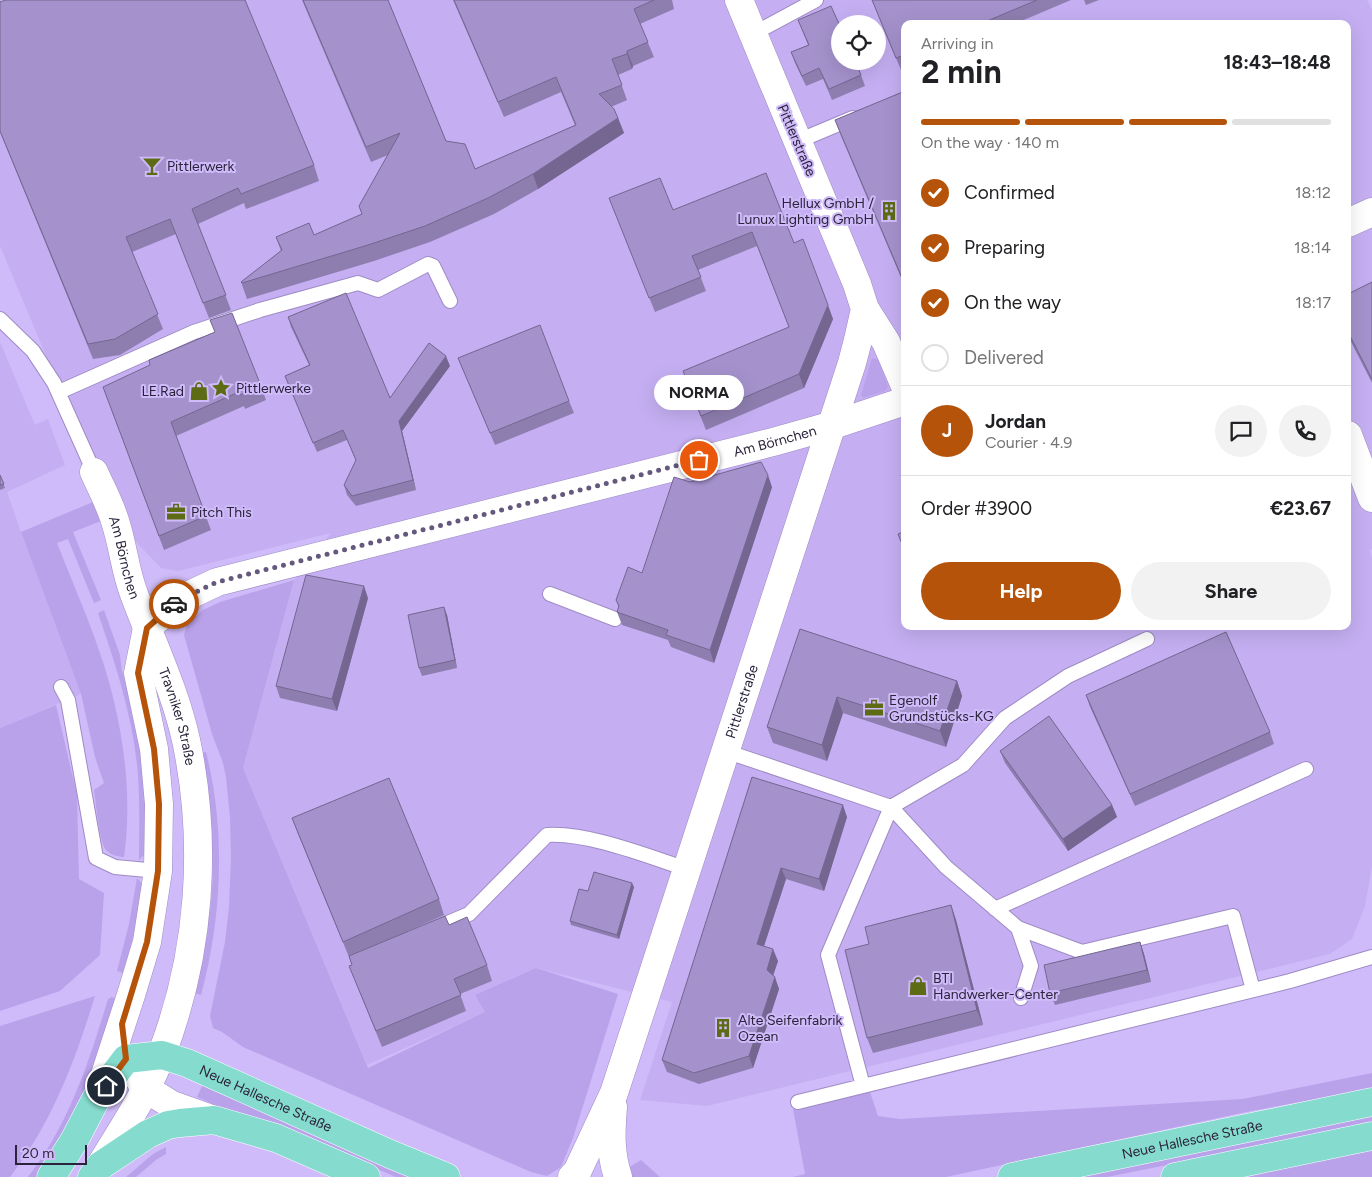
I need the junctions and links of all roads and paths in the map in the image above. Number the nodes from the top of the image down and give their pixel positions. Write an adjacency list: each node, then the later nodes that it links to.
1 (739, 0): 3 (street, Pittlerstraße)
2 (816, 0): 3 (lane)
3 (753, 34): 5 (street, Pittlerstraße)
4 (870, 111): 5 (lane)
5 (798, 141): 9 (street, Pittlerstraße)
6 (1372, 212): 7 (street)
7 (1351, 222)
8 (450, 302): 12 (lane)
9 (865, 309): 11 (street, Pittlerstraße); 14 (street, Pittlerstraße)
10 (0, 319): 12 (lane)
11 (901, 377)
12 (59, 392): 16 (lane)
13 (901, 402): 14 (street, Am Börnchen)
14 (830, 426): 20 (street, Am Börnchen); 23 (street, Pittlerstraße)
15 (1351, 443): 17 (street)
16 (94, 472): 20 (street, Am Börnchen)
17 (1372, 498)
18 (550, 594): 19 (lane)
19 (614, 620)
20 (147, 628): 27 (street, Travniker Straße); 35 (street, Travniker Straße)
21 (1147, 639): 25 (lane)
22 (61, 687): 27 (lane)
23 (725, 751): 25 (lane); 26 (street, Pittlerstraße)
24 (1306, 769): 28 (lane)
25 (891, 808): 28 (lane); 37 (lane)
26 (687, 868): 30 (lane); 39 (street, Pittlerstraße)
27 (158, 871): 34 (street, Travniker Straße)
28 (995, 909): 29 (lane)
29 (1018, 928): 32 (lane); 33 (lane)
30 (416, 936)
31 (1372, 957): 32 (lane)
32 (1253, 990): 37 (lane)
33 (1021, 998)
34 (122, 1024): 36 (street); 40 (street, Travniker Straße)
35 (162, 1055): 36 (main road, Neue Hallesche Straße); 38 (street, Travniker Straße); 49 (main road, Neue Hallesche Straße)
36 (126, 1059): 38 (street); 40 (main road)
37 (863, 1086): 41 (lane)
38 (145, 1088): 43 (street); 46 (street, Travniker Straße)
39 (614, 1093): 45 (street, Pittlerstraße); 50 (street, Pittlerstraße)
40 (98, 1097): 47 (main road, Travniker Straße)
41 (798, 1102)
42 (1372, 1102): 51 (main road, Neue Hallesche Straße)
43 (214, 1120): 46 (main road); 48 (main road)
44 (1372, 1136): 52 (main road)
45 (615, 1170)
46 (96, 1171)
47 (52, 1177)
48 (366, 1177)
49 (446, 1177)
50 (572, 1177)
51 (1012, 1177)
52 (1175, 1177)

